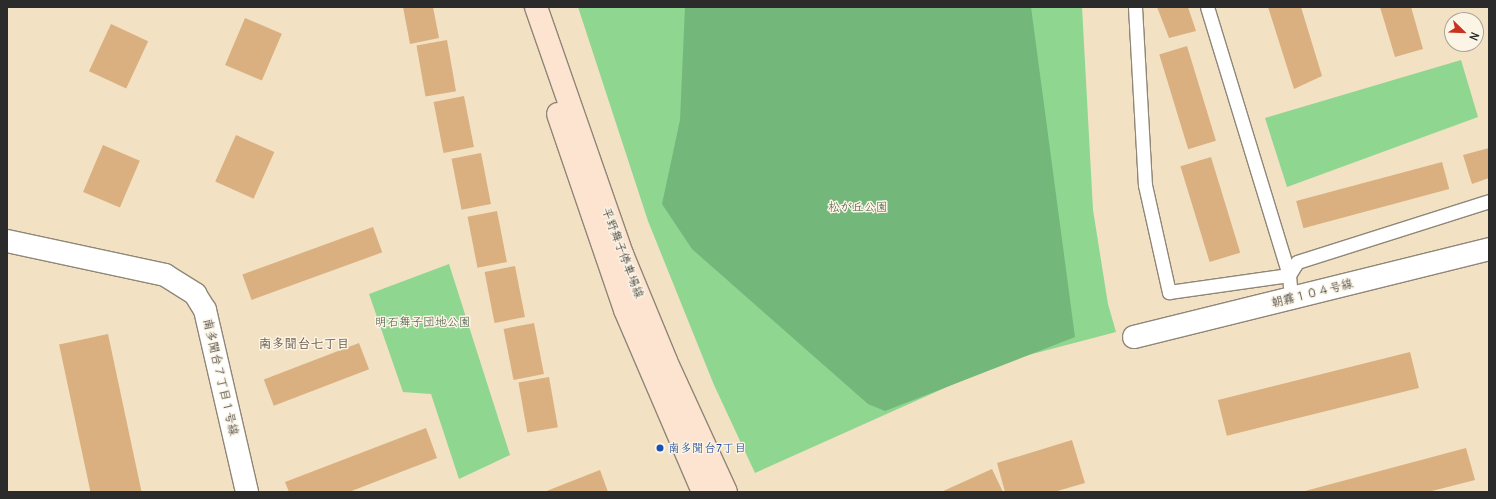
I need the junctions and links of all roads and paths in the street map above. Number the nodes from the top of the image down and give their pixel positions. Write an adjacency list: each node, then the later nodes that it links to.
1 (521, 7): 12 (main road, 平野舞子停車場線)
2 (536, 7): 13 (main road, 平野舞子停車場線)
3 (1135, 7): 8 (lane)
4 (1207, 7): 8 (lane)
5 (1489, 201): 8 (lane)
6 (7, 241): 11 (street, 南多聞台７丁目１号線)
7 (1489, 249): 9 (street, 朝霧１０４号線)
8 (1288, 275): 9 (lane)
9 (1291, 298): 10 (street, 朝霧１０４号線)
10 (1134, 337)
11 (247, 492)
12 (703, 492)
13 (726, 492)

